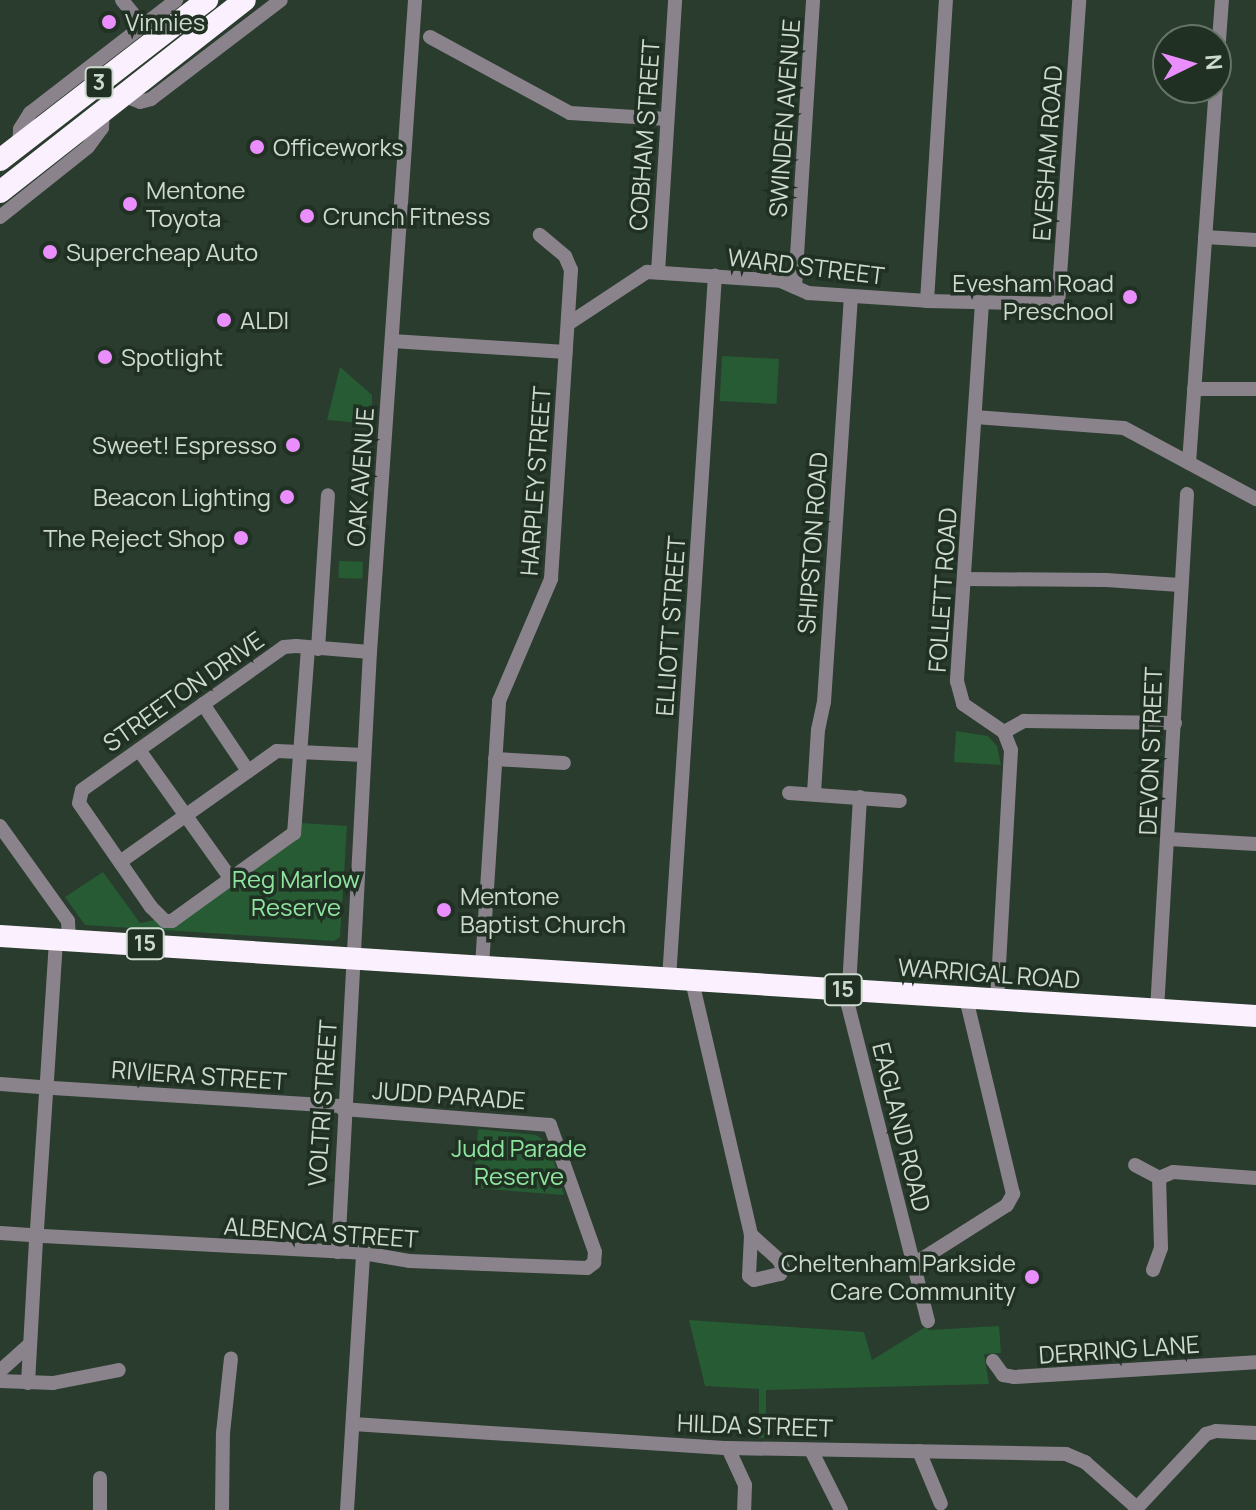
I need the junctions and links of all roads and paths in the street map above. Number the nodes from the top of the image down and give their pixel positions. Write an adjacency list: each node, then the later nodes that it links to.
1 (122, 0): 14 (street)
2 (176, 0): 14 (street)
3 (207, 0): 16 (highway, 3)
4 (264, 0): 12 (street)
5 (281, 0): 12 (street)
6 (415, 0): 37 (street, OAK AVENUE)
7 (675, 0): 21 (street, COBHAM STREET)
8 (813, 0): 31 (street, SWINDEN AVENUE)
9 (946, 0): 33 (street)
10 (1079, 0): 35 (street, EVESHAM ROAD)
11 (1222, 0): 13 (street)
12 (251, 8): 17 (highway, 3); 18 (street)
13 (1220, 24)
14 (142, 25): 22 (street)
15 (430, 37): 21 (street)
16 (137, 54): 17 (highway); 22 (highway, 3)
17 (152, 73): 18 (highway, 3)
18 (122, 95): 20 (highway, 3)
19 (1215, 104): 27 (street)
20 (103, 110): 24 (highway, 3); 25 (street)
21 (667, 119): 29 (street, COBHAM STREET)
22 (19, 145): 23 (highway, 3)
23 (0, 160)
24 (0, 192)
25 (0, 217)
26 (540, 235): 36 (street, HARPLEY STREET)
27 (1205, 237): 28 (street); 39 (street)
28 (1256, 240)
29 (658, 272): 30 (street, WARD STREET); 36 (street, WARD STREET)
30 (715, 276): 31 (street, WARD STREET); 74 (street, ELLIOTT STREET)
31 (795, 287): 32 (street, WARD STREET)
32 (851, 296): 33 (street, WARD STREET); 60 (street, SHIPSTON ROAD)
33 (927, 301): 34 (street, WARD STREET)
34 (982, 303): 35 (street, WARD STREET); 41 (street, FOLLETT ROAD)
35 (1054, 306)
36 (568, 324): 38 (street, HARPLEY STREET)
37 (392, 341): 38 (street); 49 (street, OAK AVENUE)
38 (566, 352): 56 (street, HARPLEY STREET)
39 (1194, 389): 40 (street); 42 (street)
40 (1256, 389)
41 (975, 417): 42 (street); 46 (street, FOLLETT ROAD)
42 (1189, 463): 45 (street)
43 (1187, 494): 47 (street, DEVON STREET)
44 (328, 495): 48 (street)
45 (1256, 499)
46 (964, 579): 47 (street); 52 (street, FOLLETT ROAD)
47 (1180, 585): 51 (street, DEVON STREET)
48 (313, 649): 49 (street, STREETON DRIVE); 50 (street, STREETON DRIVE); 54 (street)
49 (370, 652): 55 (street, OAK AVENUE)
50 (203, 704): 53 (street, STREETON DRIVE); 58 (street)
51 (1175, 723): 52 (street); 65 (street, DEVON STREET)
52 (1004, 732): 78 (street)
53 (139, 750): 63 (street); 67 (street, STREETON DRIVE)
54 (301, 750): 55 (street); 58 (street); 68 (street)
55 (364, 755): 72 (street, OAK AVENUE)
56 (495, 759): 57 (street); 73 (street, HARPLEY STREET)
57 (564, 763)
58 (248, 771): 63 (street)
59 (789, 793): 60 (street)
60 (814, 793): 61 (street)
61 (860, 797): 62 (street); 76 (street, EAGLAND ROAD)
62 (900, 801)
63 (184, 816): 67 (street); 68 (street)
64 (0, 826): 71 (street)
65 (1169, 839): 66 (street); 79 (street, DEVON STREET)
66 (1256, 844)
67 (120, 862): 68 (street)
68 (231, 879)
69 (0, 936): 70 (highway, WARRIGAL ROAD / 15)
70 (56, 939): 71 (highway, WARRIGAL ROAD / 15); 82 (street)
71 (80, 941): 72 (highway, WARRIGAL ROAD / 15)
72 (353, 957): 73 (highway, WARRIGAL ROAD / 15); 83 (street, VOLTRI STREET)
73 (482, 966): 74 (highway, WARRIGAL ROAD / 15)
74 (669, 979): 75 (highway, WARRIGAL ROAD / 15)
75 (692, 981): 76 (highway, WARRIGAL ROAD / 15); 88 (street)
76 (848, 990): 77 (highway, WARRIGAL ROAD / 15); 93 (street, EAGLAND ROAD)
77 (966, 998): 78 (highway, WARRIGAL ROAD / 15); 93 (street)
78 (997, 1000): 79 (highway, WARRIGAL ROAD / 15)
79 (1157, 1010): 80 (highway, WARRIGAL ROAD / 15)
80 (1256, 1016)
81 (0, 1084): 82 (street, RIVIERA STREET)
82 (46, 1087): 83 (street, RIVIERA STREET); 89 (street)
83 (343, 1108): 90 (street, VOLTRI STREET); 92 (street, JUDD PARADE)
84 (1135, 1165): 85 (street)
85 (1159, 1178): 86 (street); 94 (street)
86 (1256, 1178)
87 (0, 1233): 89 (street, ALBENCA STREET)
88 (751, 1235)
89 (36, 1236): 90 (street, ALBENCA STREET); 96 (street)
90 (338, 1252): 91 (street, ALBENCA STREET)
91 (363, 1253): 92 (street, ALBENCA STREET); 103 (street)
92 (594, 1263)
93 (914, 1264): 95 (street, EAGLAND ROAD)
94 (1153, 1270)
95 (928, 1321)
96 (30, 1344): 100 (street); 102 (street)
97 (231, 1358): 112 (street)
98 (993, 1361): 99 (street, DERRING LANE)
99 (1256, 1362)
100 (5, 1368): 102 (street)
101 (119, 1370): 102 (street)
102 (14, 1382)
103 (353, 1424): 105 (street, HILDA STREET); 113 (street)
104 (1256, 1433): 110 (street)
105 (728, 1448): 106 (street, HILDA STREET); 114 (street)
106 (811, 1450): 107 (street, HILDA STREET); 115 (street)
107 (919, 1451): 109 (street); 110 (street, HILDA STREET)
108 (100, 1478): 111 (street)
109 (941, 1504)
110 (1136, 1509)
111 (100, 1510)
112 (222, 1510)
113 (347, 1510)
114 (744, 1510)
115 (841, 1510)

